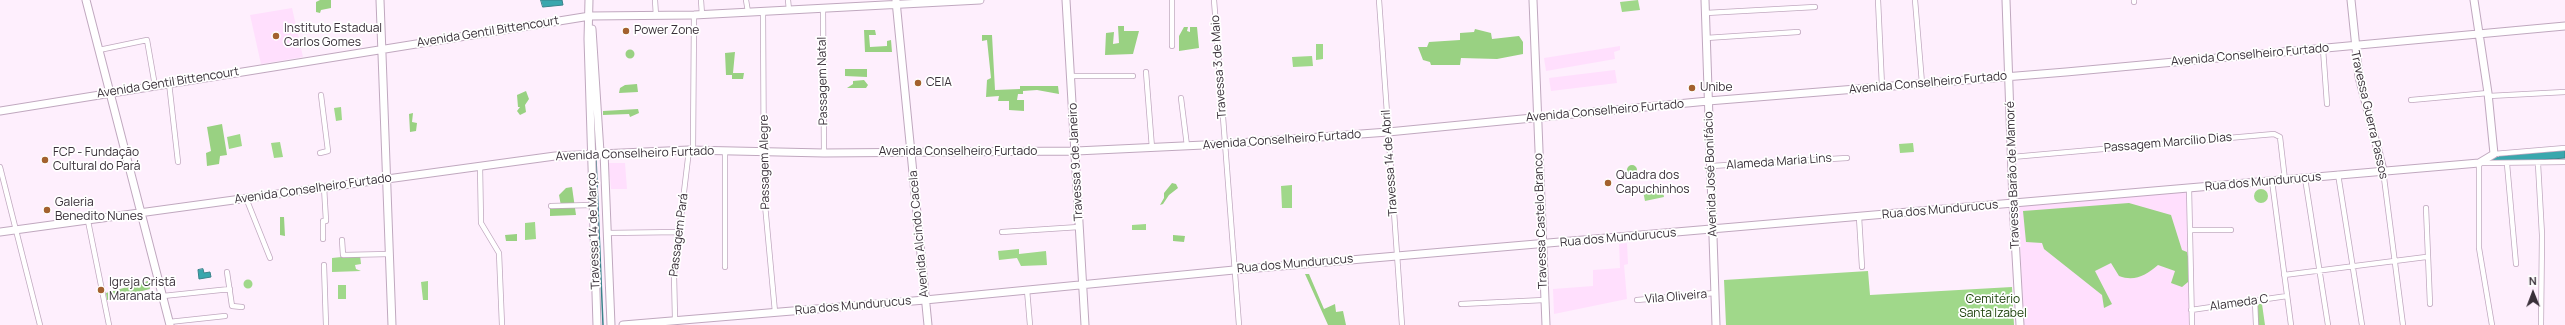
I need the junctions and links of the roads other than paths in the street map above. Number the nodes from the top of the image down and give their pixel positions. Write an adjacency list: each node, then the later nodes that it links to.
1 (86, 0): 39 (street)
2 (380, 0): 37 (street)
3 (590, 0): 29 (street, Travessa 14 de Março)
4 (655, 0): 30 (street)
5 (701, 0): 28 (street)
6 (746, 0): 25 (street)
7 (788, 0): 23 (street)
8 (980, 0): 20 (street, Avenida Gentil Bittencourt)
9 (1066, 0): 41 (street, Travessa 9 de Janeiro)
10 (1172, 0): 35 (street)
11 (1214, 0): 59 (street, Travessa 3 de Maio)
12 (1379, 0): 58 (street, Travessa 14 de Abril)
13 (1533, 0): 57 (street, Travessa Castelo Branco)
14 (1705, 0): 26 (street, Avenida José Bonifácio)
15 (1878, 0): 47 (street)
16 (1915, 0): 45 (street)
17 (2006, 0): 43 (street, Travessa Barão de Mamoré)
18 (2351, 0): 36 (street, Travessa Guerra Passos)
19 (2474, 0): 33 (street)
20 (896, 2): 22 (street, Avenida Gentil Bittencourt); 67 (street, Avenida Alcindo Cacela)
21 (1815, 7): 26 (street)
22 (822, 8): 23 (street, Avenida Gentil Bittencourt); 70 (street, Passagem Natal)
23 (789, 10): 24 (street, Avenida Gentil Bittencourt)
24 (763, 11): 25 (street, Avenida Gentil Bittencourt); 66 (street, Passagem Alegre)
25 (748, 12): 28 (street, Avenida Gentil Bittencourt)
26 (1706, 14): 34 (street, Avenida José Bonifácio)
27 (694, 15): 28 (street, Avenida Gentil Bittencourt); 30 (street, Avenida Gentil Bittencourt); 63 (street, Passagem Pará)
28 (702, 15)
29 (590, 16): 30 (street, Avenida Gentil Bittencourt); 37 (street, Avenida Gentil Bittencourt); 69 (street, Travessa 14 de Março)
30 (656, 16)
31 (2565, 26): 33 (street, Avenida Conselheiro Furtado)
32 (1798, 32): 34 (street)
33 (2479, 32): 36 (street, Avenida Conselheiro Furtado); 50 (street)
34 (1706, 38): 54 (street, Avenida José Bonifácio)
35 (1172, 46)
36 (2354, 46): 38 (street, Avenida Conselheiro Furtado); 82 (street, Travessa Guerra Passos)
37 (382, 48): 44 (street, Avenida Gentil Bittencourt); 85 (street)
38 (2323, 49): 43 (street, Avenida Conselheiro Furtado); 55 (street)
39 (99, 50): 46 (street); 48 (street)
40 (1146, 72): 61 (street)
41 (1071, 76): 42 (street); 65 (street, Travessa 9 de Janeiro)
42 (1133, 76)
43 (2010, 76): 45 (street, Avenida Conselheiro Furtado); 72 (street, Travessa Barão de Mamoré)
44 (169, 83): 46 (street, Avenida Gentil Bittencourt); 74 (street)
45 (1922, 83): 47 (street, Avenida Conselheiro Furtado)
46 (154, 86): 48 (street, Avenida Gentil Bittencourt)
47 (1882, 86): 54 (street, Avenida Conselheiro Furtado)
48 (111, 92): 56 (street, Avenida Gentil Bittencourt); 95 (street)
49 (2565, 92): 50 (street)
50 (2489, 94): 53 (street); 71 (street)
51 (321, 95): 68 (street)
52 (1181, 98): 60 (street)
53 (2411, 100)
54 (1708, 101): 57 (street, Avenida Conselheiro Furtado); 80 (street, Avenida José Bonifácio)
55 (2327, 104)
56 (0, 111)
57 (1536, 117): 58 (street, Avenida Conselheiro Furtado); 109 (street, Travessa Castelo Branco)
58 (1388, 132): 59 (street, Avenida Conselheiro Furtado); 111 (street, Travessa 14 de Abril)
59 (1225, 144): 60 (street, Avenida Conselheiro Furtado); 120 (street, Travessa 3 de Maio)
60 (1187, 146): 61 (street, Avenida Conselheiro Furtado)
61 (1152, 148): 65 (street, Avenida Conselheiro Furtado)
62 (2565, 148): 71 (street)
63 (691, 150): 64 (street, Avenida Conselheiro Furtado); 69 (street, Avenida Conselheiro Furtado); 104 (street, Passagem Pará)
64 (725, 151): 66 (street, Avenida Conselheiro Furtado); 118 (street)
65 (1076, 151): 67 (street, Avenida Conselheiro Furtado); 98 (street, Travessa 9 de Janeiro)
66 (765, 152): 70 (street, Avenida Conselheiro Furtado); 138 (street, Passagem Alegre)
67 (911, 152): 70 (street, Avenida Conselheiro Furtado); 130 (street, Avenida Alcindo Cacela)
68 (320, 153)
69 (599, 153): 79 (street, Avenida Conselheiro Furtado); 93 (street, Travessa 14 de Março); 106 (street, Travessa 14 de Março)
70 (824, 153)
71 (2494, 154): 76 (street)
72 (2012, 156): 86 (street, Passagem Marcílio Dias); 91 (street, Travessa Barão de Mamoré)
73 (1846, 158): 80 (street, Alameda Maria Lins)
74 (178, 162)
75 (2565, 162): 78 (street, Rua dos Mundurucus)
76 (2479, 163): 77 (street, Rua dos Mundurucus); 82 (street, Rua dos Mundurucus); 164 (street)
77 (2507, 164): 78 (street, Rua dos Mundurucus); 115 (street)
78 (2538, 164): 165 (street)
79 (480, 166): 85 (street, Avenida Conselheiro Furtado); 146 (street)
80 (1711, 166): 100 (street, Avenida José Bonifácio)
81 (0, 167): 99 (street)
82 (2383, 170): 83 (street, Rua dos Mundurucus); 114 (street, Travessa Guerra Passos)
83 (2338, 174): 84 (street, Rua dos Mundurucus); 117 (street)
84 (2304, 178): 86 (street, Rua dos Mundurucus); 121 (street)
85 (387, 180): 88 (street, Avenida Conselheiro Furtado); 110 (street)
86 (2285, 180): 87 (street, Rua dos Mundurucus)
87 (2272, 181): 89 (street, Rua dos Mundurucus); 123 (street)
88 (324, 187): 90 (street, Avenida Conselheiro Furtado); 107 (street)
89 (2190, 188): 91 (street, Rua dos Mundurucus); 101 (street)
90 (246, 198): 95 (street, Avenida Conselheiro Furtado); 113 (street)
91 (2013, 203): 96 (street, Rua dos Mundurucus); 157 (street, Travessa Barão de Mamoré)
92 (551, 206): 93 (street)
93 (593, 206): 147 (street, Travessa 14 de Março)
94 (2426, 208): 112 (street)
95 (143, 213): 97 (street, Avenida Conselheiro Furtado); 128 (street)
96 (1859, 217): 100 (street, Rua dos Mundurucus); 119 (street)
97 (88, 221): 99 (street, Avenida Conselheiro Furtado); 143 (street)
98 (1079, 227): 105 (street); 124 (street, Travessa 9 de Janeiro)
99 (15, 230): 103 (street, Avenida Conselheiro Furtado); 142 (street)
100 (1713, 230): 109 (street, Rua dos Mundurucus); 127 (street, Avenida José Bonifácio)
101 (2191, 230): 102 (street); 137 (street)
102 (2231, 230)
103 (0, 232)
104 (680, 232): 106 (street); 140 (street, Passagem Pará)
105 (1002, 232)
106 (607, 233): 148 (street, Travessa 14 de Março)
107 (324, 238)
108 (342, 240): 110 (street)
109 (1541, 244): 111 (street, Rua dos Mundurucus); 131 (street, Travessa Castelo Branco)
110 (390, 254): 145 (street)
111 (1397, 255): 120 (street, Rua dos Mundurucus); 154 (street, Travessa 14 de Abril)
112 (2426, 257): 114 (street); 135 (street)
113 (270, 258)
114 (2393, 260): 117 (street); 163 (street, Travessa Guerra Passos)
115 (2516, 264)
116 (324, 265): 144 (street)
117 (2352, 266): 121 (street); 162 (street)
118 (725, 267)
119 (1862, 267)
120 (1234, 270): 124 (street, Rua dos Mundurucus); 153 (street, Travessa 3 de Maio)
121 (2320, 270): 123 (street); 161 (street)
122 (227, 272): 125 (street)
123 (2284, 275): 129 (street)
124 (1082, 284): 126 (street, Rua dos Mundurucus); 152 (street, Travessa 9 de Janeiro)
125 (230, 289): 128 (street); 136 (street)
126 (1027, 290): 130 (street, Rua dos Mundurucus); 151 (street)
127 (1715, 293): 132 (street, Vila Oliveira); 156 (street, Avenida José Bonifácio)
128 (163, 296): 141 (street)
129 (2287, 296): 133 (street, Alameda C); 160 (street)
130 (925, 300): 138 (street, Rua dos Mundurucus); 150 (street, Avenida Alcindo Cacela)
131 (1544, 300): 134 (street); 155 (street, Travessa Castelo Branco)
132 (1637, 300)
133 (2255, 301): 137 (street, Alameda C); 159 (street)
134 (1461, 304)
135 (2430, 304)
136 (242, 307)
137 (2191, 310): 158 (street)
138 (775, 312): 140 (street, Rua dos Mundurucus)
139 (225, 316): 141 (street)
140 (675, 320): 149 (street, Rua dos Mundurucus)
141 (170, 323)
142 (40, 325)
143 (109, 325)
144 (326, 325)
145 (392, 325)
146 (502, 325)
147 (597, 325)
148 (611, 325)
149 (623, 325)
150 (928, 325)
151 (1030, 325)
152 (1085, 325)
153 (1239, 325)
154 (1402, 325)
155 (1546, 325)
156 (1716, 325)
157 (2020, 325)
158 (2192, 325)
159 (2256, 325)
160 (2291, 325)
161 (2328, 325)
162 (2362, 325)
163 (2403, 325)
164 (2492, 325)
165 (2541, 325)

